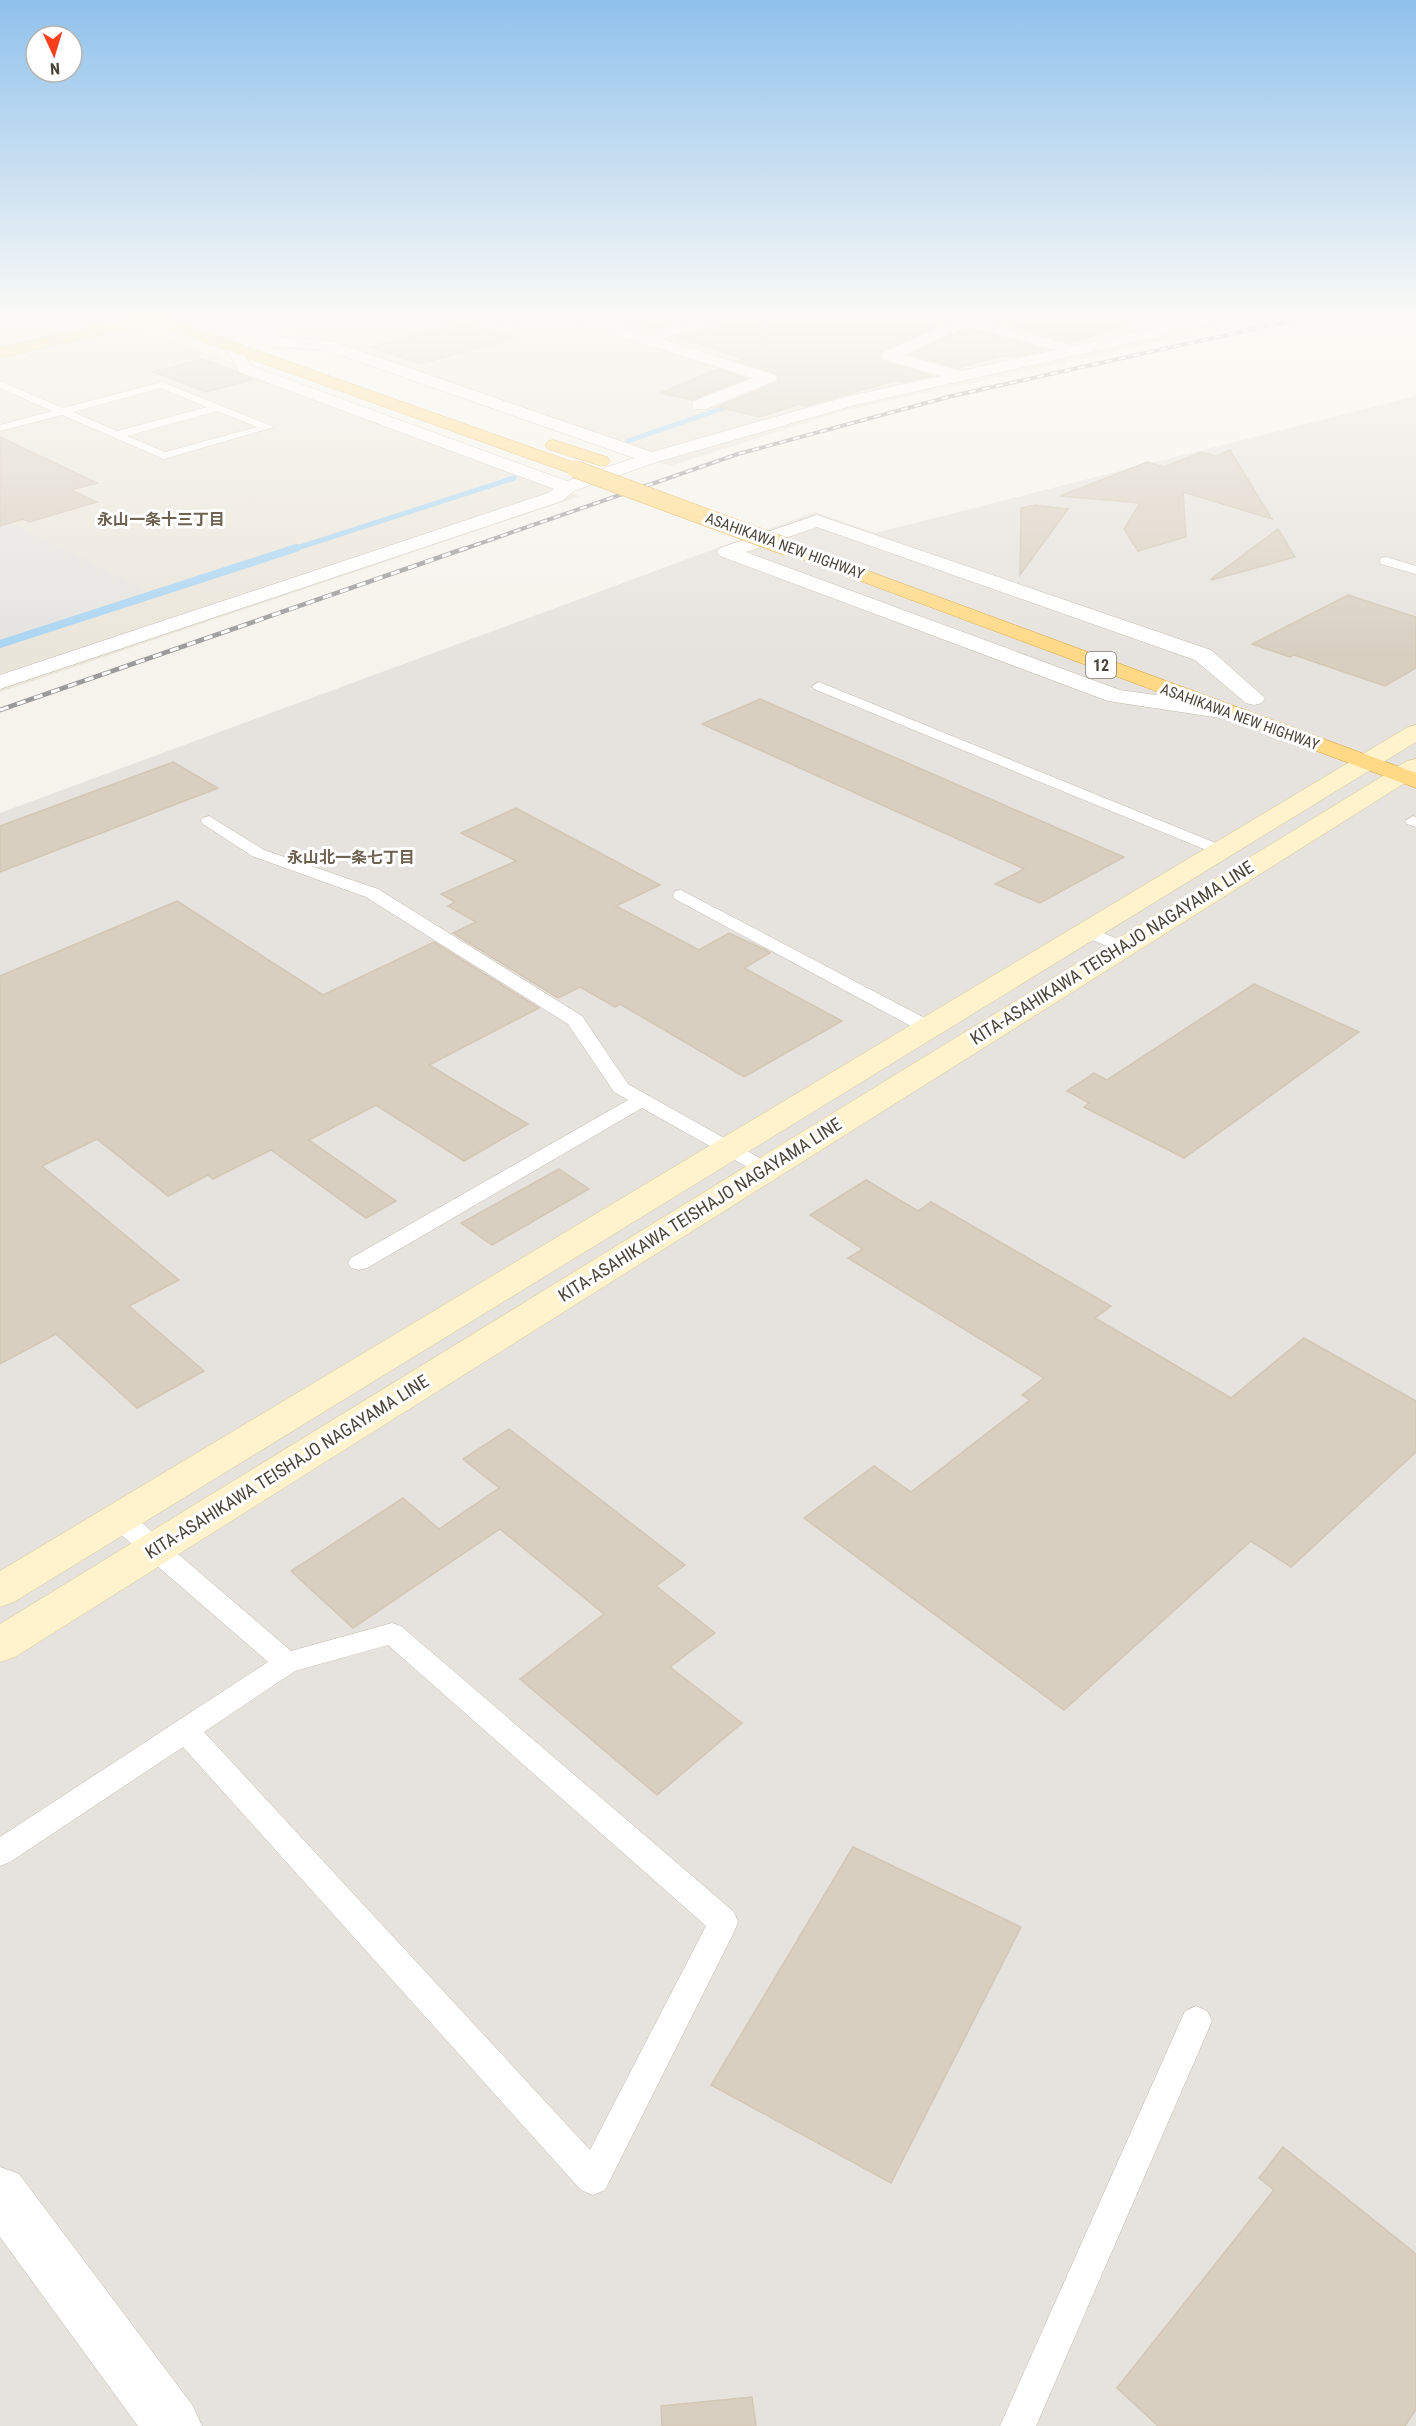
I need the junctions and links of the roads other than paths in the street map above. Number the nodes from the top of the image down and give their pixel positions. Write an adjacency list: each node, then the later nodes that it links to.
1 (108, 431): 8 (lane)
2 (130, 431): 8 (lane)
3 (250, 431): 8 (lane)
4 (431, 431): 10 (street)
5 (518, 431): 15 (highway, ASAHIKAWA NEW HIGHWAY / 12)
6 (574, 431): 9 (street)
7 (745, 431): 9 (street)
8 (116, 435)
9 (651, 458): 10 (street)
10 (571, 478): 13 (street); 16 (highway, ASAHIKAWA NEW HIGHWAY / 12, bridge)
11 (1386, 561): 12 (lane)
12 (1416, 570)
13 (0, 682)
14 (819, 686): 20 (lane)
15 (1254, 698): 16 (street); 18 (highway, ASAHIKAWA NEW HIGHWAY / 12)
16 (1227, 712): 18 (highway, ASAHIKAWA NEW HIGHWAY / 12)
17 (1416, 732): 18 (main road)
18 (1400, 766): 20 (main road, KITA-ASAHIKAWA TEISHAJO NAGAYAMA LINE); 23 (main road, KITA-ASAHIKAWA TEISHAJO NAGAYAMA LINE)
19 (209, 821): 25 (lane)
20 (1222, 851): 22 (main road, KITA-ASAHIKAWA TEISHAJO NAGAYAMA LINE)
21 (681, 895): 24 (lane)
22 (1088, 932): 23 (lane); 24 (main road, KITA-ASAHIKAWA TEISHAJO NAGAYAMA LINE)
23 (1122, 947): 27 (main road, KITA-ASAHIKAWA TEISHAJO NAGAYAMA LINE)
24 (929, 1028): 26 (main road, KITA-ASAHIKAWA TEISHAJO NAGAYAMA LINE)
25 (642, 1100): 26 (lane); 28 (lane)
26 (730, 1148): 27 (lane); 29 (main road, KITA-ASAHIKAWA TEISHAJO NAGAYAMA LINE)
27 (765, 1169): 30 (main road, KITA-ASAHIKAWA TEISHAJO NAGAYAMA LINE)
28 (359, 1263)
29 (119, 1518): 30 (lane); 31 (main road, KITA-ASAHIKAWA TEISHAJO NAGAYAMA LINE)
30 (155, 1549): 32 (main road, KITA-ASAHIKAWA TEISHAJO NAGAYAMA LINE); 33 (lane)
31 (0, 1591)
32 (0, 1645)
33 (287, 1663): 34 (lane); 34 (lane)
34 (185, 1730): 35 (lane)
35 (0, 1853)
36 (1196, 2021): 39 (lane)
37 (0, 2193): 38 (street)
38 (173, 2426)
39 (1018, 2426)

